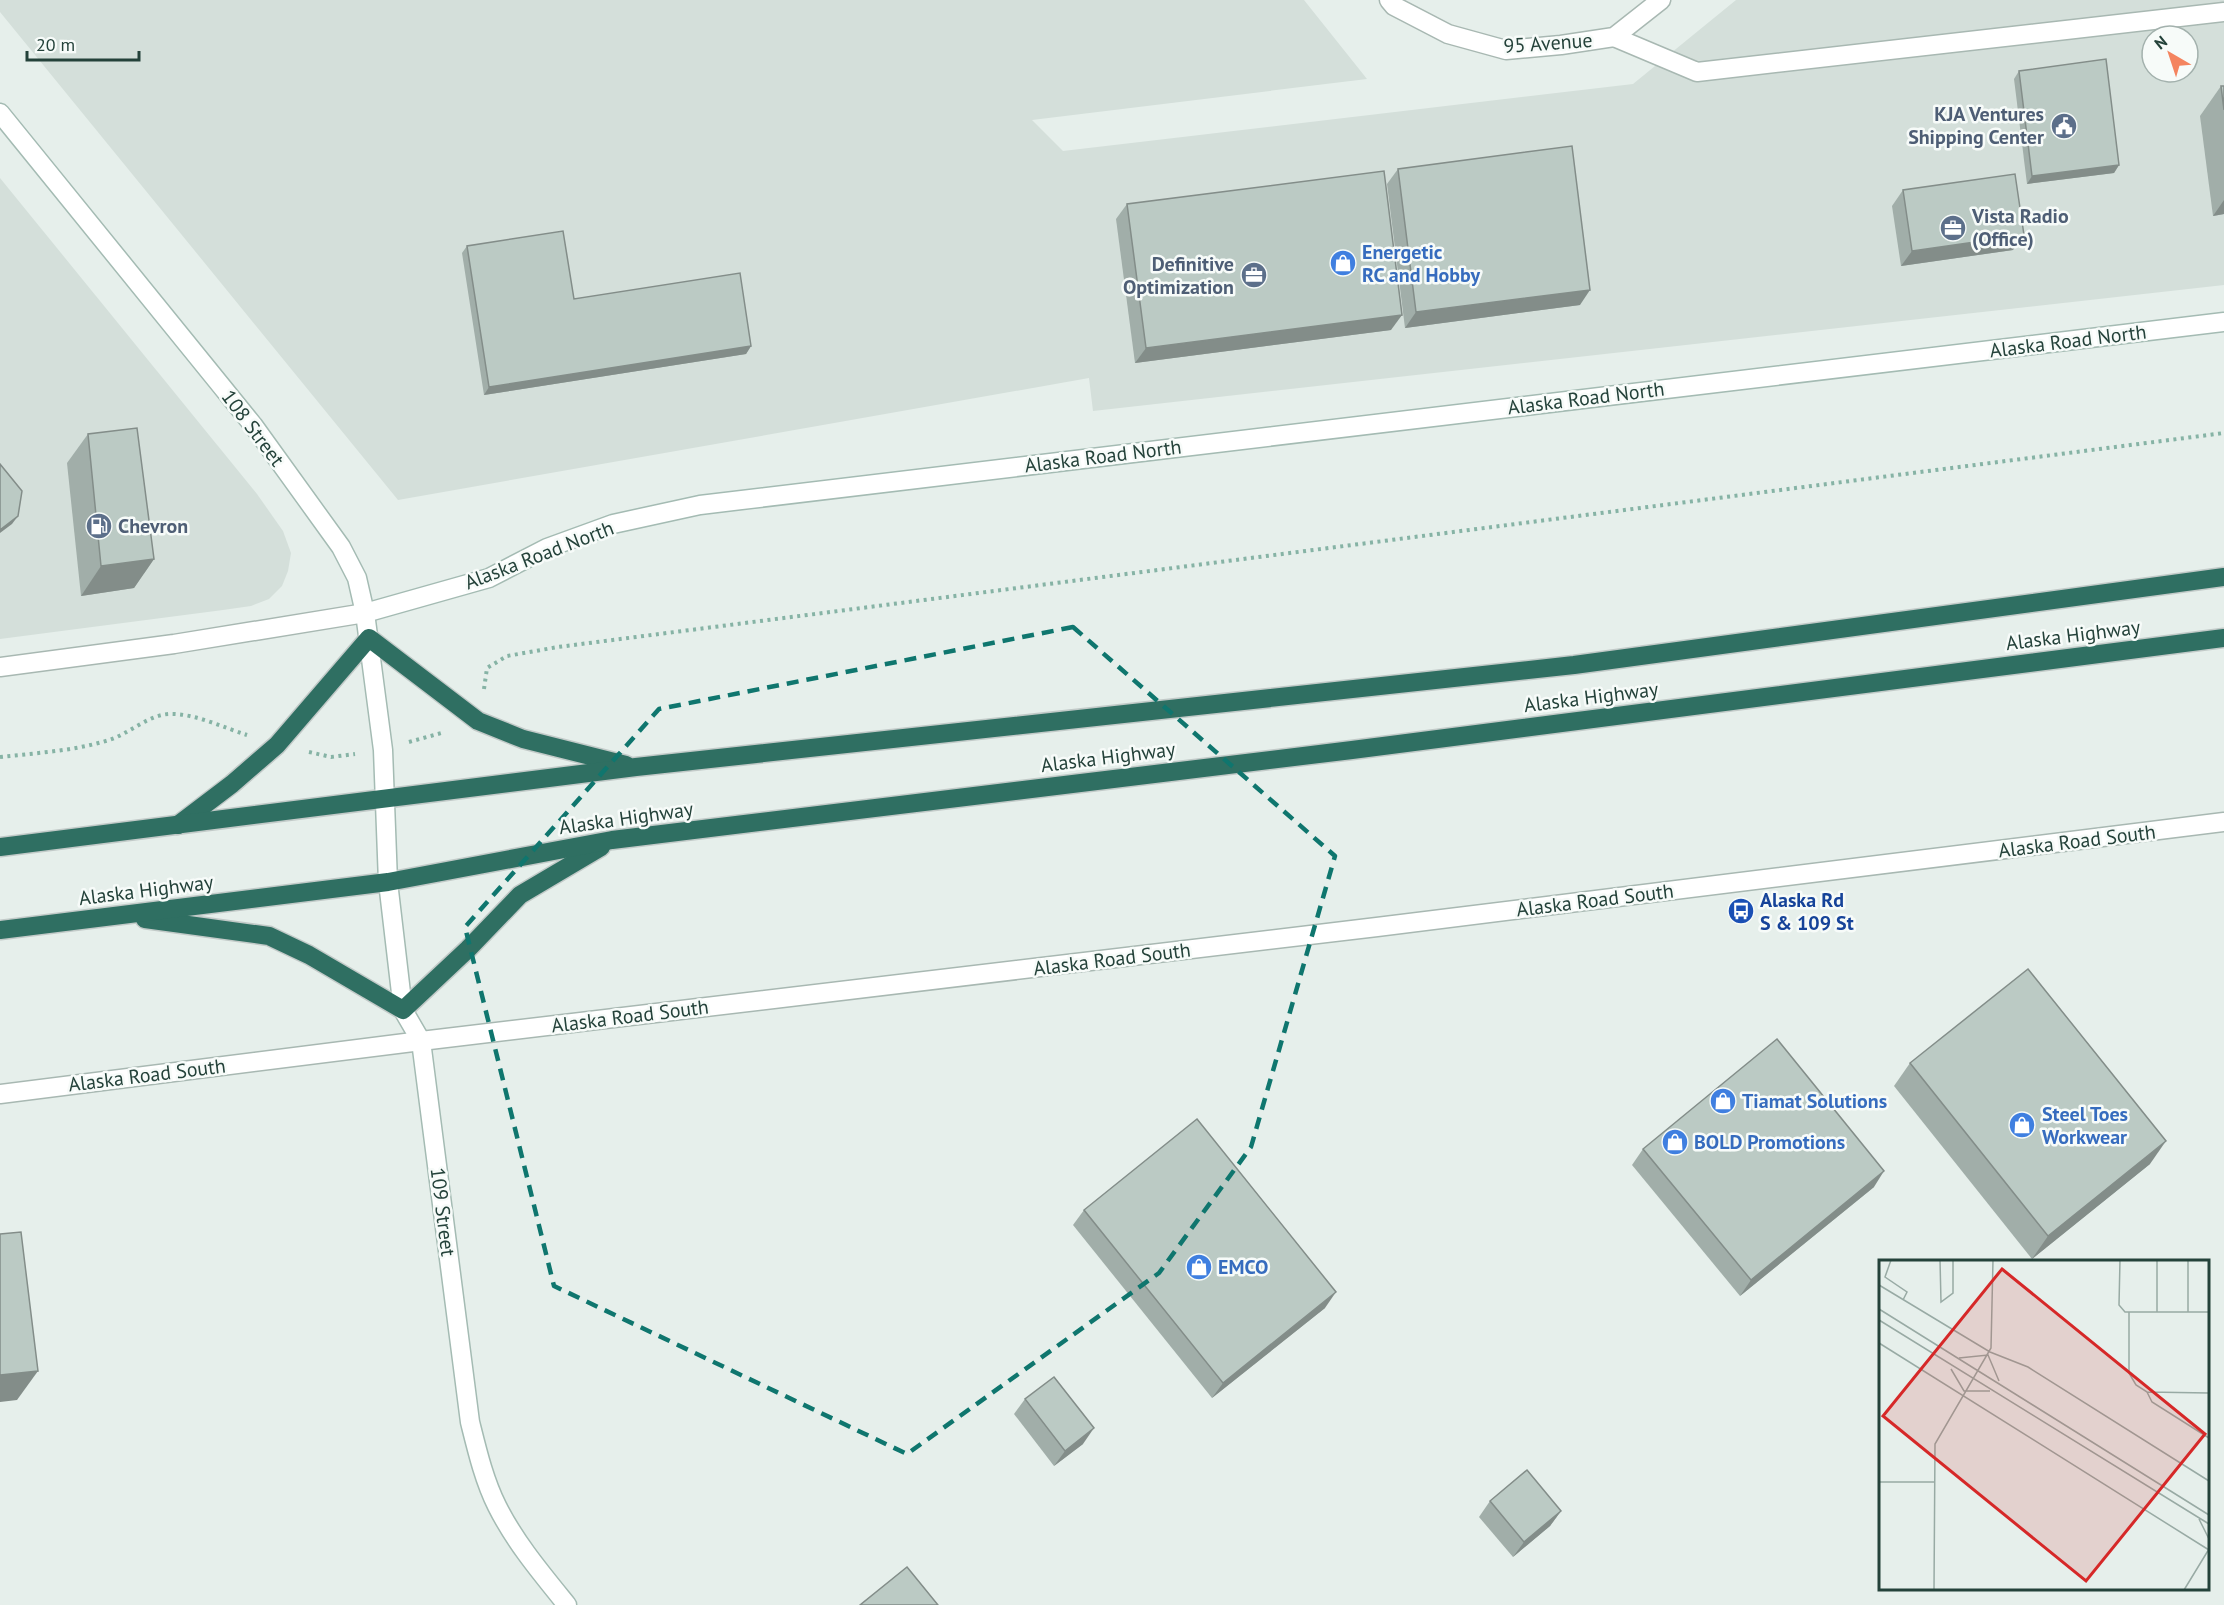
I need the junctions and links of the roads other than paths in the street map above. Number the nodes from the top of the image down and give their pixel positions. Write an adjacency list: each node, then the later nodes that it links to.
1 (1661, 0): 4 (street, 95 Avenue)
2 (1391, 3): 4 (street, 95 Avenue)
3 (2224, 12): 4 (street)
4 (1614, 37)
5 (0, 113): 8 (street, 108 Street)
6 (2224, 322): 8 (street, Alaska Road North)
7 (2224, 577): 12 (highway, Alaska Highway)
8 (365, 614): 9 (street, 108 Street); 11 (street, Alaska Road North)
9 (369, 638): 12 (highway); 13 (street, 108 Street); 15 (highway)
10 (2224, 638): 16 (highway, Alaska Highway)
11 (0, 667)
12 (636, 767): 13 (highway, Alaska Highway)
13 (386, 798): 15 (highway, Alaska Highway); 18 (street, 109 Street)
14 (2224, 822): 22 (street, Alaska Road South)
15 (176, 826): 17 (highway, Alaska Highway)
16 (612, 840): 18 (highway, Alaska Highway); 21 (highway)
17 (0, 847)
18 (388, 882): 19 (highway, Alaska Highway); 21 (street, 109 Street)
19 (122, 916): 20 (highway, Alaska Highway); 21 (highway)
20 (0, 930)
21 (403, 1010): 22 (street, 109 Street)
22 (421, 1041): 23 (street, Alaska Road South); 24 (street, 109 Street)
23 (0, 1094)
24 (567, 1605)

